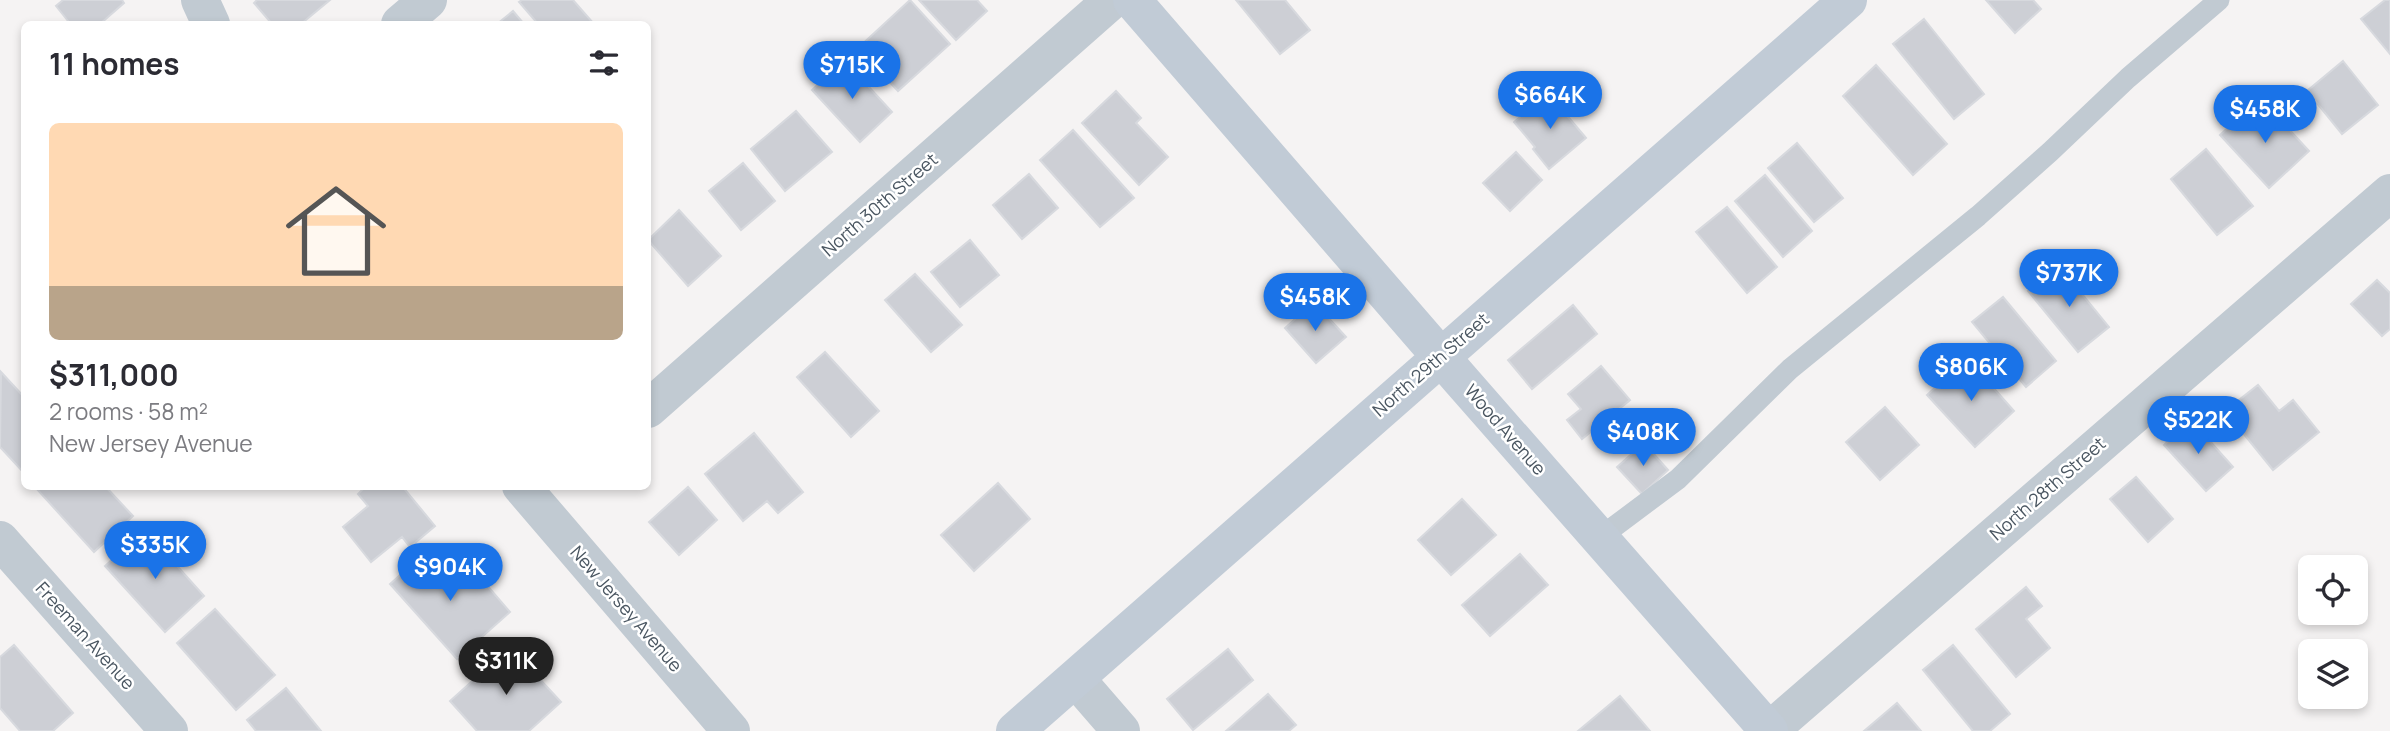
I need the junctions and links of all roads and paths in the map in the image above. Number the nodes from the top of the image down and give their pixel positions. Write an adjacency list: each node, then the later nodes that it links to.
1 (200, 0): 7 (street)
2 (428, 0): 8 (street)
3 (1112, 0): 11 (street, North 30th Street)
4 (1132, 0): 10 (street, Wood Avenue)
5 (1849, 0): 10 (street, North 29th Street)
6 (2219, 0): 13 (lane)
7 (210, 21)
8 (404, 21)
9 (2390, 192): 20 (street, North 28th Street)
10 (1440, 356): 13 (street, Wood Avenue); 15 (street, North 29th Street)
11 (651, 406)
12 (540, 493): 17 (street, New Jersey Avenue)
13 (1599, 538): 20 (street, Wood Avenue)
14 (0, 540): 16 (street, Freeman Avenue)
15 (1076, 679): 18 (street, North 29th Street); 19 (street)
16 (169, 731)
17 (731, 731)
18 (1015, 731)
19 (1121, 731)
20 (1769, 731)

